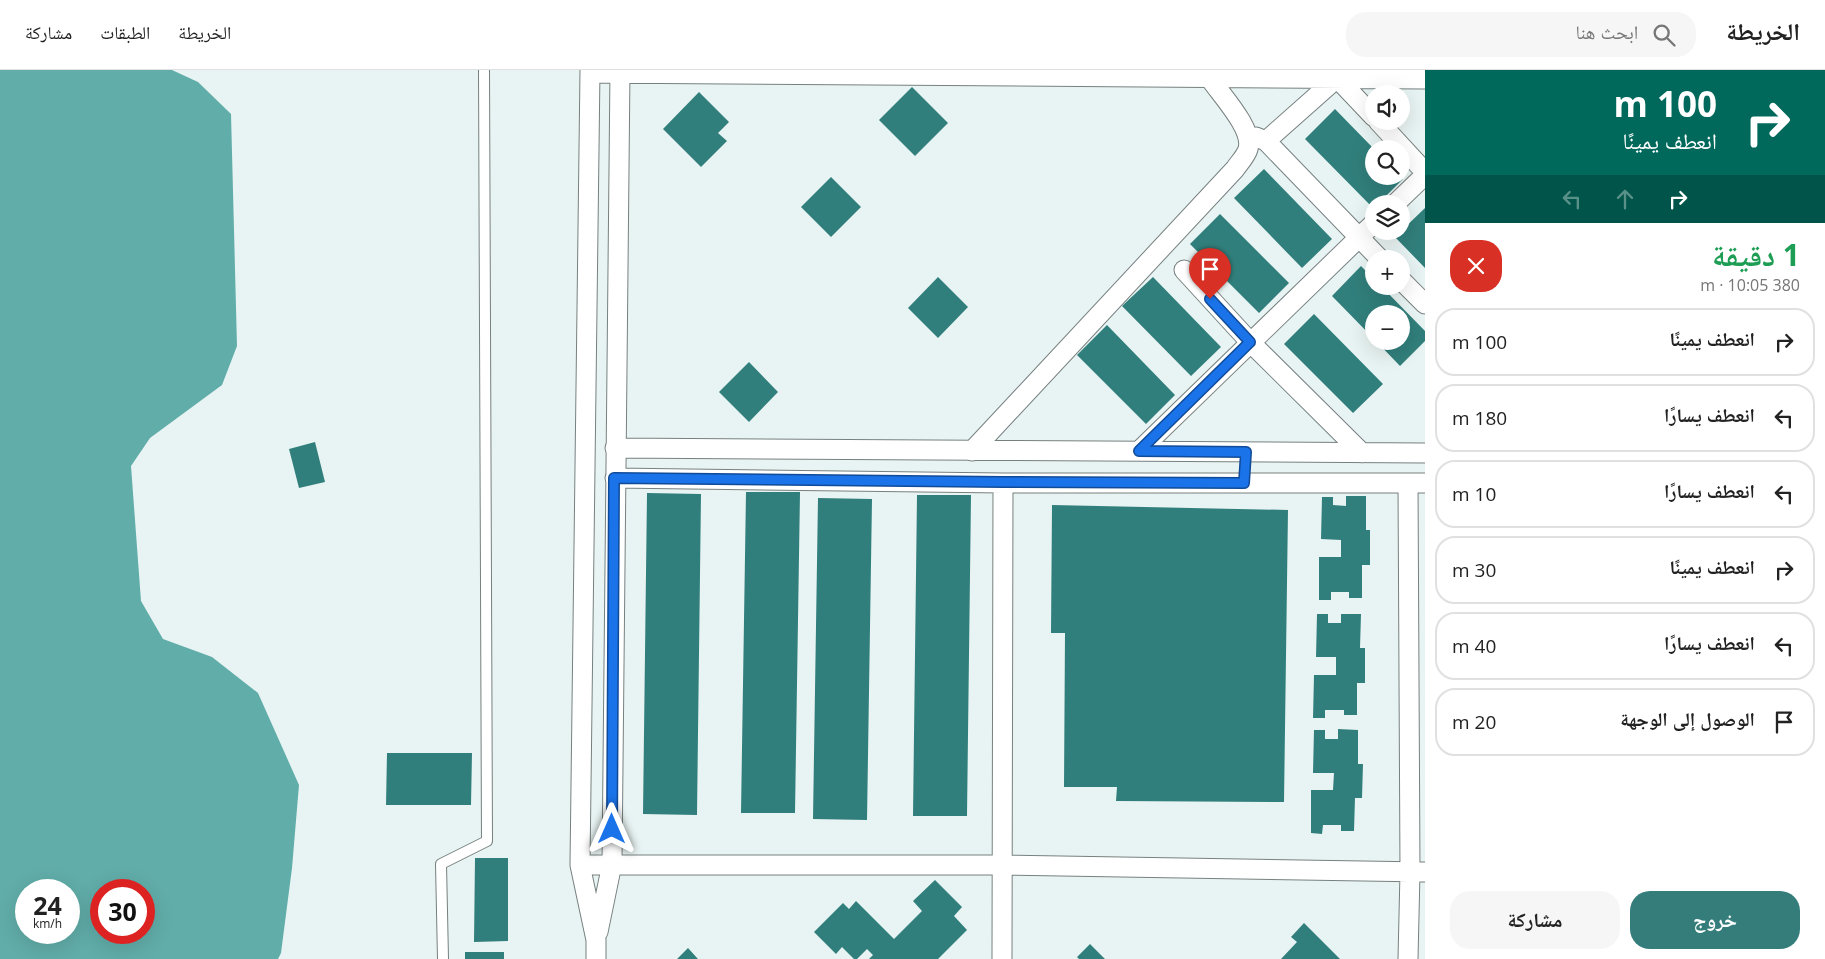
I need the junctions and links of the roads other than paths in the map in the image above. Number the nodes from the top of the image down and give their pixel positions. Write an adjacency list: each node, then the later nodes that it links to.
1 (484, 70): 45 (lane)
2 (590, 71): 3 (street); 23 (street)
3 (620, 71): 4 (street); 22 (street)
4 (955, 73): 5 (street)
5 (1153, 74): 7 (street)
6 (1337, 74): 7 (street); 8 (street); 9 (street); 12 (street)
7 (1209, 78): 11 (street)
8 (1425, 79)
9 (1365, 107)
10 (1386, 130): 13 (street)
11 (1248, 134): 12 (street); 26 (street)
12 (1266, 141): 16 (street)
13 (1425, 173): 14 (street)
14 (1404, 195)
15 (1365, 231): 16 (street)
16 (1359, 237): 17 (street); 21 (street)
17 (1371, 250)
18 (1184, 270): 21 (street)
19 (1410, 289): 20 (street)
20 (1425, 304)
21 (1250, 342): 27 (street); 29 (street)
22 (616, 384): 23 (street); 24 (street)
23 (586, 385): 37 (street)
24 (616, 448): 25 (street); 31 (street)
25 (944, 450): 26 (street); 32 (street)
26 (972, 451): 27 (street)
27 (1139, 451): 28 (street)
28 (1246, 452): 29 (street); 34 (street)
29 (1362, 453): 30 (street)
30 (1425, 453)
31 (614, 478): 32 (street); 36 (street)
32 (943, 481): 33 (street)
33 (1003, 482): 34 (street); 42 (street)
34 (1244, 483): 35 (street)
35 (1417, 483): 43 (street)
36 (614, 539): 37 (street); 39 (street)
37 (584, 540): 38 (street)
38 (581, 794): 39 (street); 41 (street)
39 (612, 794): 40 (street)
40 (612, 864): 41 (street); 42 (street); 44 (street)
41 (580, 865): 44 (street)
42 (1003, 865): 43 (street); 46 (street)
43 (1418, 872): 47 (street)
44 (596, 950)
45 (443, 959)
46 (1002, 959)
47 (1408, 959)

